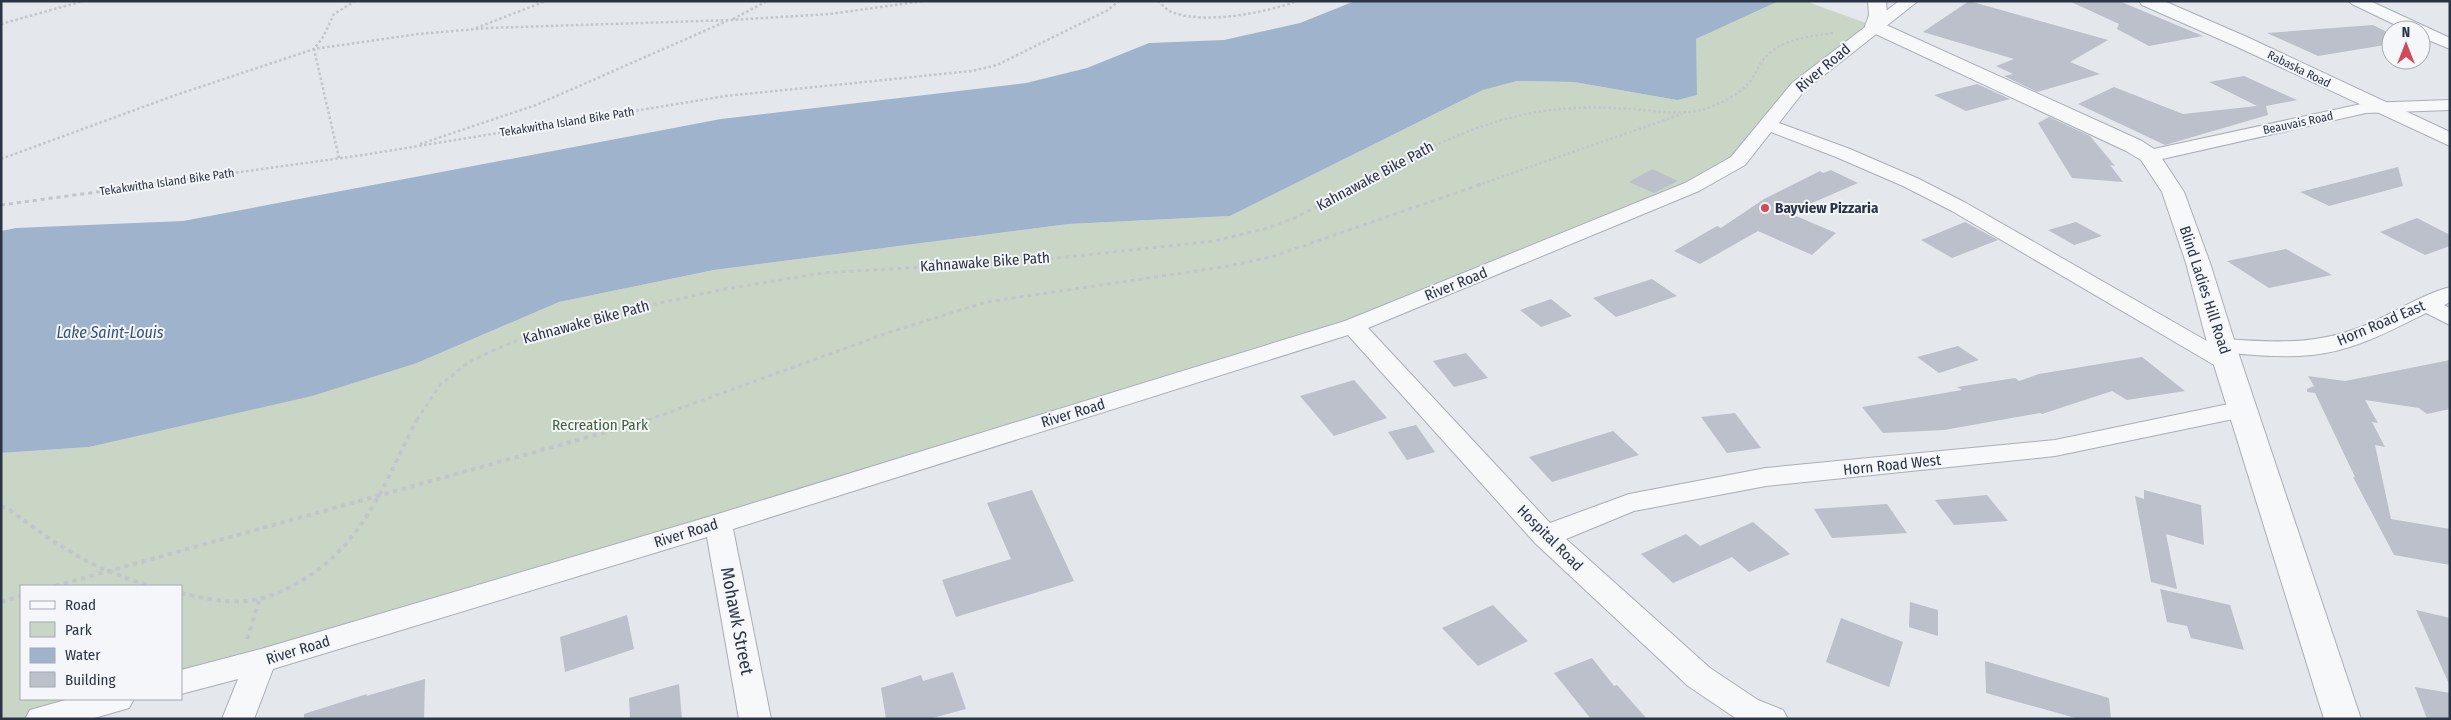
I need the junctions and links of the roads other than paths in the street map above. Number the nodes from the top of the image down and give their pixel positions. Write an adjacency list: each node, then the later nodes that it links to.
1 (1910, 1): 4 (street, River Road)
2 (2148, 1): 9 (street, Rabaska Road)
3 (2357, 1): 5 (street)
4 (1875, 14): 10 (street, River Road); 12 (street, Blind Ladies Hill Road)
5 (2398, 20)
6 (2431, 35): 7 (street)
7 (2450, 44)
8 (2450, 105): 9 (street, Beauvais Road)
9 (2378, 107): 11 (street, Rabaska Road); 12 (street, Beauvais Road)
10 (1768, 125): 16 (street, River Road); 17 (street)
11 (2450, 140)
12 (2149, 156): 17 (street, Blind Ladies Hill Road)
13 (2450, 294): 14 (street, Horn Road East)
14 (2426, 304): 15 (street); 17 (street, Horn Road East)
15 (2450, 318)
16 (1353, 326): 19 (street, River Road); 20 (street, Hospital Road)
17 (2226, 355): 18 (street, Blind Ladies Hill Road)
18 (2243, 408): 20 (street, Horn Road West); 28 (street, Blind Ladies Hill Road)
19 (718, 524): 21 (street, River Road); 26 (street, Mohawk Street)
20 (1544, 536): 27 (street, Hospital Road)
21 (249, 664): 22 (street, River Road); 25 (street)
22 (182, 682)
23 (114, 700): 24 (street)
24 (41, 719)
25 (238, 719)
26 (756, 719)
27 (1772, 719)
28 (2343, 719)

